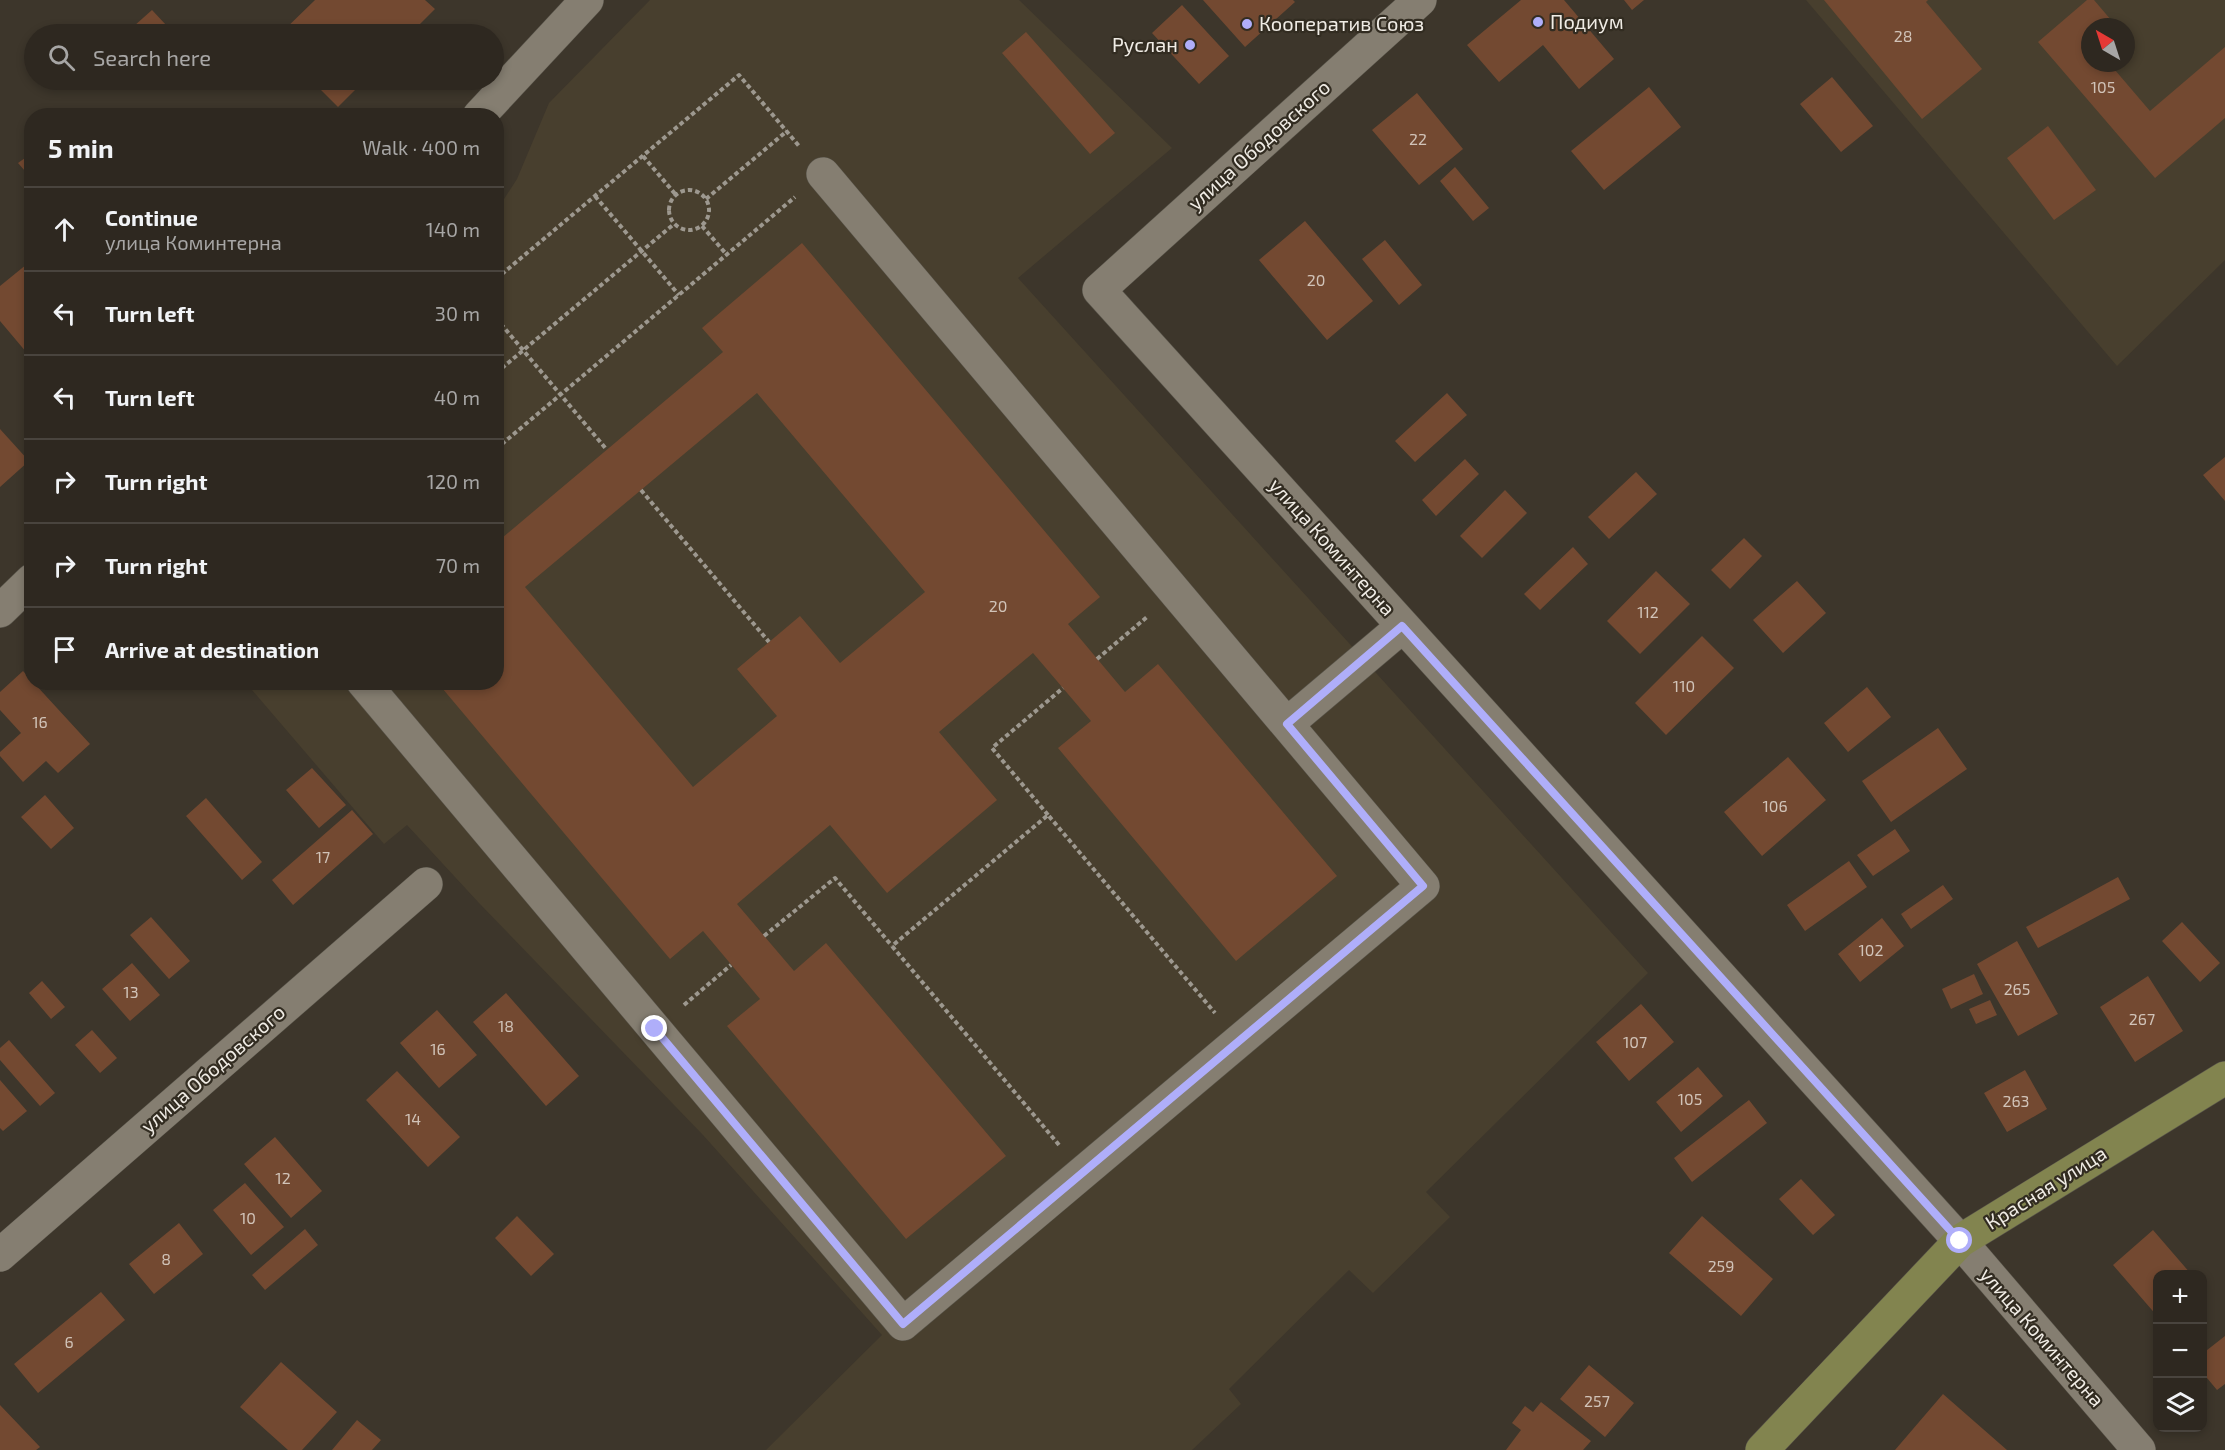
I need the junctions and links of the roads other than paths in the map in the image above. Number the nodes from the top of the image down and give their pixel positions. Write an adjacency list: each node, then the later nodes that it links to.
1 (587, 0): 3 (street)
2 (1420, 0): 7 (street, улица Ободовского)
3 (504, 89)
4 (503, 90): 5 (street)
5 (486, 108)
6 (823, 174): 12 (street)
7 (1099, 290): 10 (street, улица Коминтерна)
8 (24, 588): 9 (street)
9 (0, 611)
10 (1402, 626): 12 (street); 15 (street, улица Коминтерна)
11 (370, 690): 12 (street)
12 (1287, 724)
13 (426, 884): 16 (street, улица Ободовского)
14 (2225, 1078): 15 (main road, Красная улица)
15 (1960, 1241): 17 (main road, Красная улица); 18 (street, улица Коминтерна)
16 (0, 1255)
17 (1762, 1450)
18 (2139, 1450)

